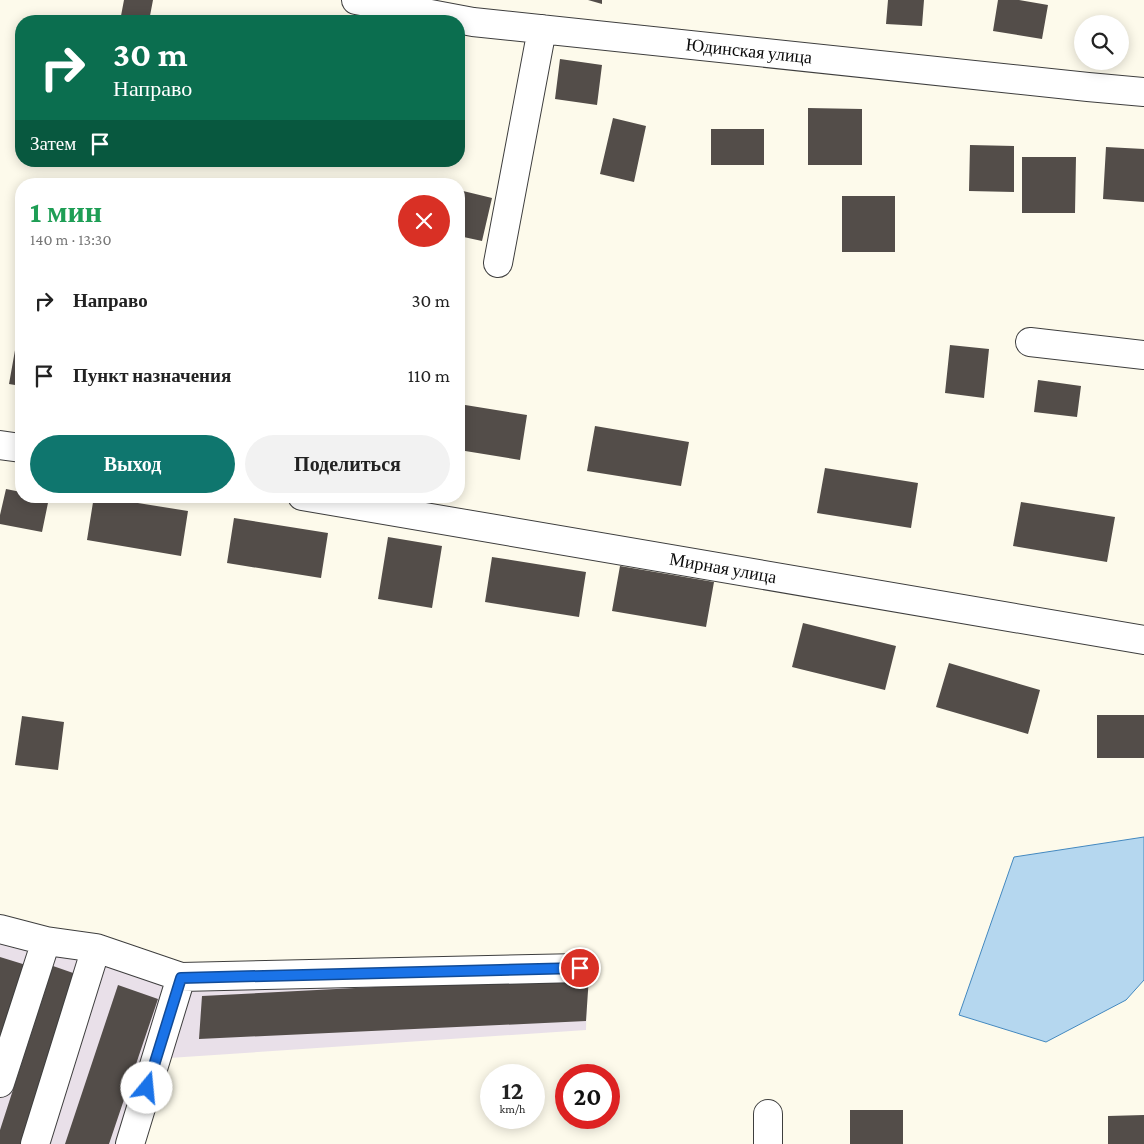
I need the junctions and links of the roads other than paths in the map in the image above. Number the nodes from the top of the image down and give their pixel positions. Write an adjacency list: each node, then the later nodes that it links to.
1 (356, 0): 2 (street, Юдинская улица)
2 (436, 15)
3 (465, 20): 4 (street, Юдинская улица)
4 (542, 29): 5 (street, Юдинская улица); 6 (street)
5 (1144, 92)
6 (498, 263)
7 (1030, 342): 8 (street)
8 (1144, 355)
9 (0, 445): 10 (street)
10 (15, 447)
11 (343, 503): 12 (street, Мирная улица)
12 (1144, 640)
13 (0, 929): 14 (street)
14 (46, 941): 15 (street); 18 (street)
15 (96, 948): 17 (street); 20 (street)
16 (580, 968): 17 (street)
17 (181, 978): 21 (street)
18 (0, 1083)
19 (768, 1114): 22 (street)
20 (35, 1144)
21 (130, 1144)
22 (768, 1144)

